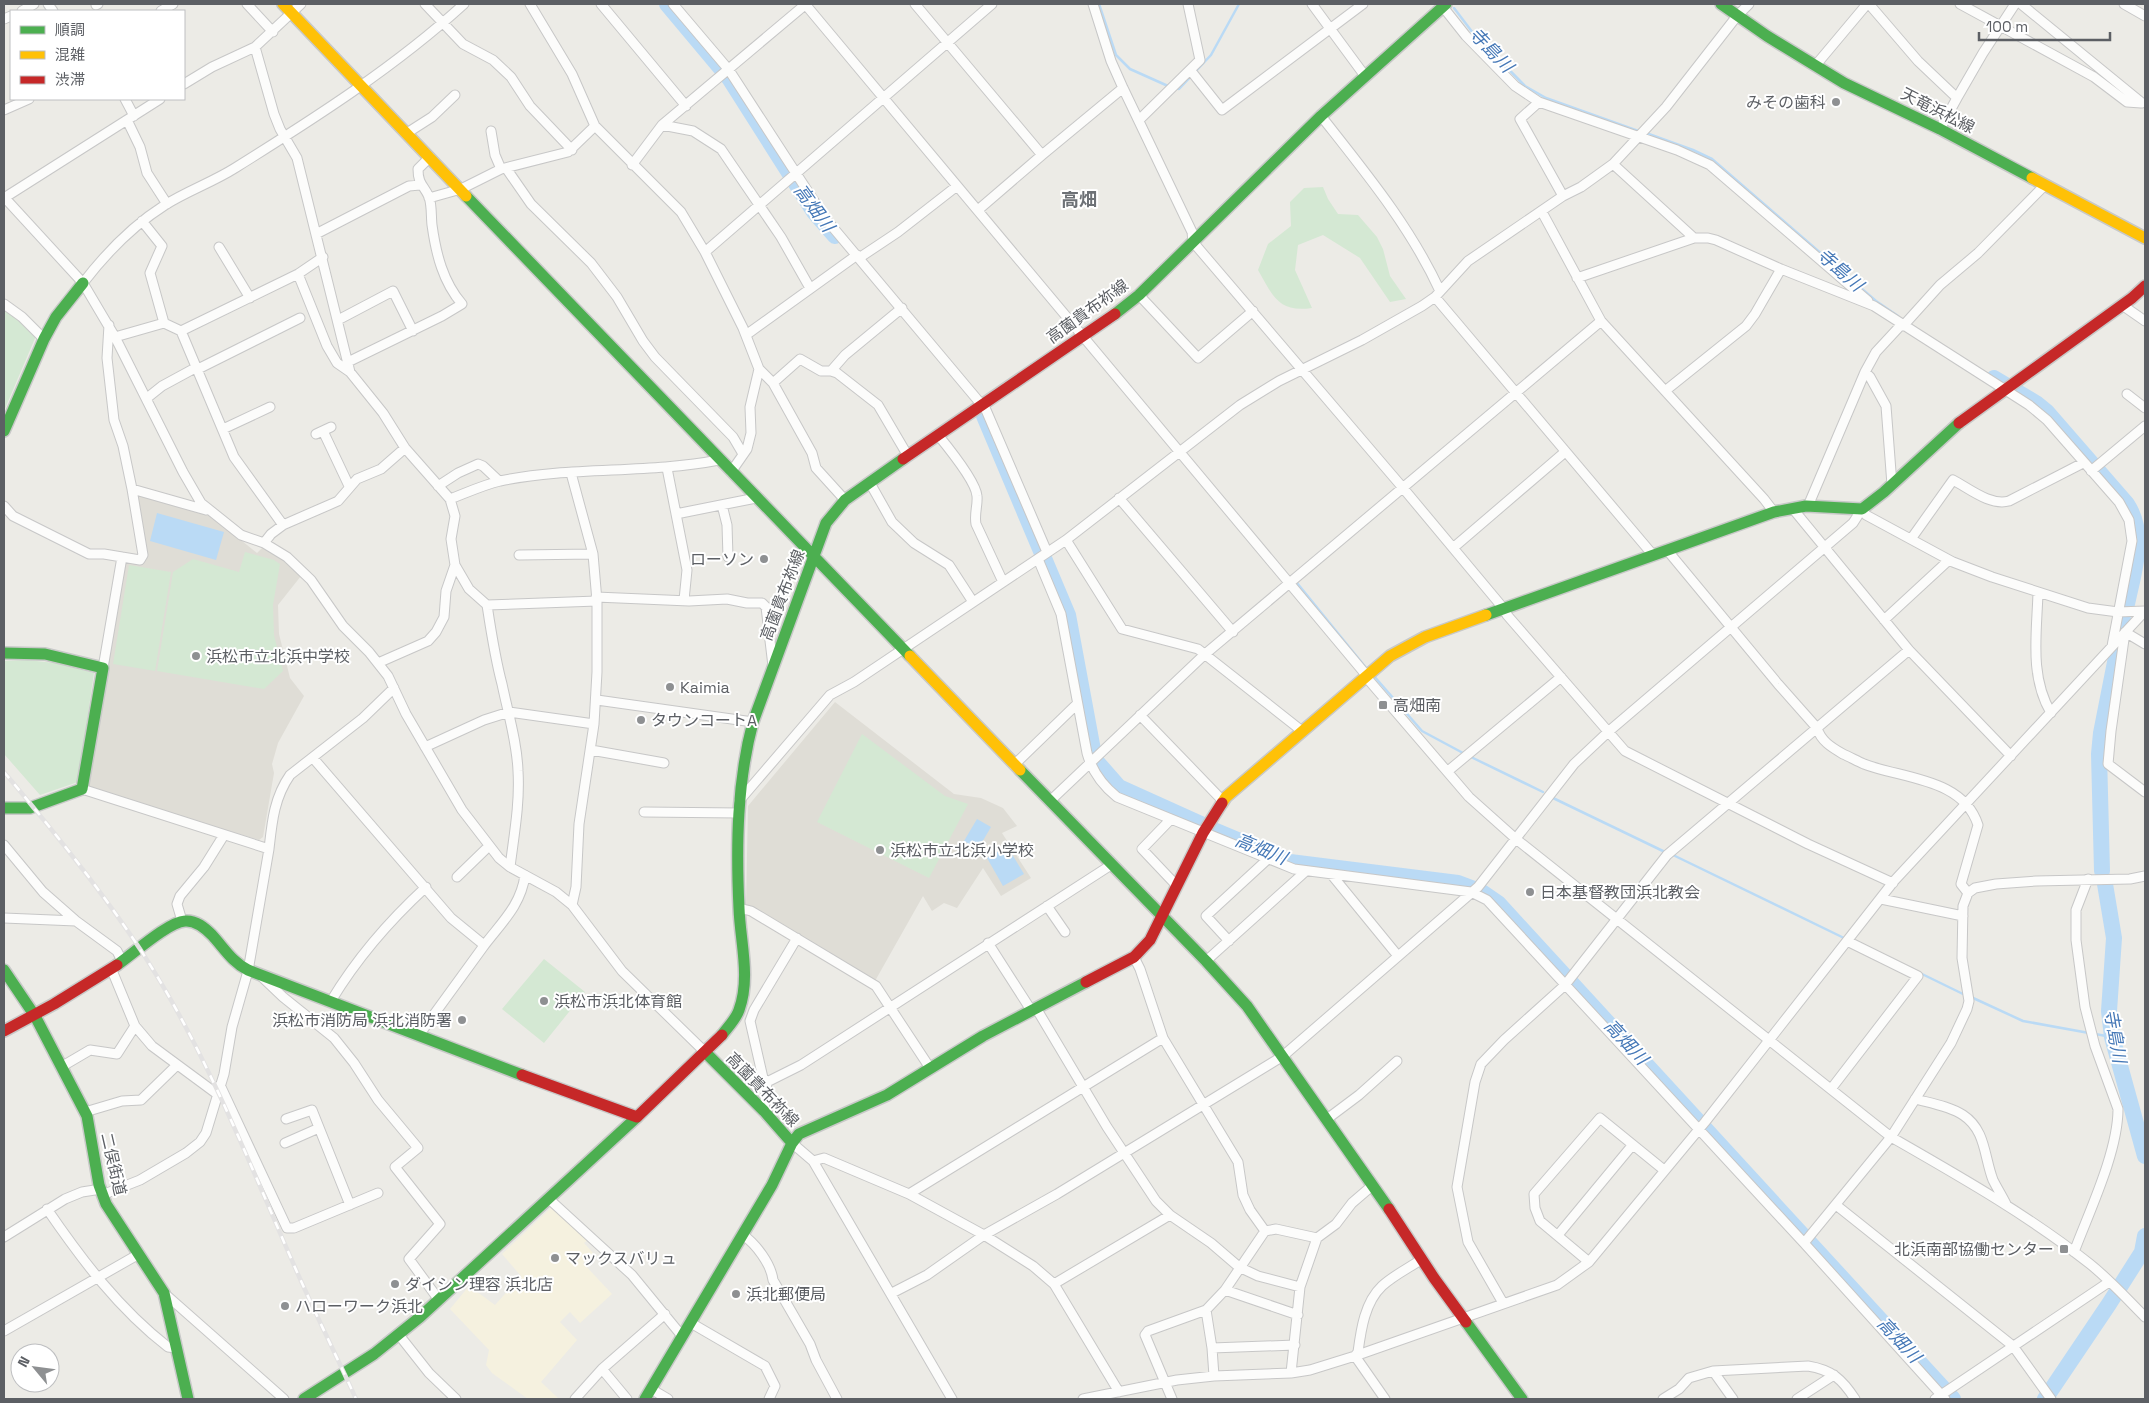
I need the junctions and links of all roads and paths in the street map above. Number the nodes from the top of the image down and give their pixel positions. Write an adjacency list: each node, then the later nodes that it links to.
1 (247, 4): 30 (street)
2 (283, 4): 24 (street)
3 (301, 4): 24 (street)
4 (425, 4): 27 (street)
5 (464, 4): 27 (street)
6 (530, 4): 53 (street)
7 (601, 4): 48 (street)
8 (673, 4): 34 (street)
9 (805, 4): 34 (street); 41 (street)
10 (916, 4): 31 (street)
11 (992, 4): 31 (street)
12 (1093, 4): 39 (street)
13 (1188, 4): 35 (street)
14 (1312, 4): 29 (street)
15 (1364, 4): 29 (street)
16 (1721, 4): 25 (street, 天竜浜松線)
17 (1749, 4): 25 (street)
18 (1868, 4): 33 (street); 42 (street)
19 (1960, 4): 28 (street)
20 (2015, 4): 28 (street)
21 (2021, 4): 47 (street)
22 (2124, 4): 26 (street)
23 (1445, 5): 36 (street, 高薗貴布祢線); 46 (street)
24 (292, 13): 30 (street); 38 (street)
25 (1737, 16): 33 (street, 天竜浜松線); 58 (street)
26 (2145, 16)
27 (443, 23): 38 (street); 60 (street)
28 (2001, 27): 42 (street); 47 (street)
29 (1329, 29): 35 (street); 36 (street)
30 (273, 32): 32 (street)
31 (948, 42): 41 (street); 61 (street)
32 (255, 47): 37 (street); 59 (street)
33 (1815, 66): 55 (street, 天竜浜松線)
34 (726, 72): 48 (street); 66 (street)
35 (1193, 74): 52 (street)
36 (1365, 76): 50 (street, 高薗貴布祢線)
37 (185, 83)
38 (361, 86): 57 (street); 59 (street)
39 (1123, 88): 52 (street); 61 (street)
40 (455, 95): 57 (street)
41 (884, 98): 66 (street); 69 (street)
42 (1957, 98): 55 (street)
43 (26, 100): 49 (street)
44 (125, 100): 51 (street)
45 (158, 100): 51 (street)
46 (1538, 102): 58 (street); 71 (street)
47 (2143, 103)
48 (686, 106): 54 (street)
49 (4, 110)
50 (1321, 116): 82 (street, 高薗貴布祢線); 93 (street)
51 (131, 118): 72 (street); 74 (street)
52 (1139, 120): 82 (street)
53 (595, 126): 60 (street); 64 (street)
54 (662, 126): 64 (street); 75 (street)
55 (1940, 129): 68 (street, 天竜浜松線)
56 (491, 131): 65 (street)
57 (407, 133): 62 (street)
58 (1641, 134): 63 (street); 98 (street)
59 (285, 135): 74 (street); 79 (street)
60 (572, 150): 65 (street)
61 (1042, 155): 76 (street)
62 (430, 157): 67 (street); 70 (street)
63 (1613, 164): 71 (street); 80 (street)
64 (632, 165): 84 (street)
65 (504, 168): 70 (street); 138 (street)
66 (792, 177): 75 (street); 86 (street)
67 (420, 185): 73 (street); 79 (street)
68 (2045, 185): 81 (street, 天竜浜松線); 106 (street)
69 (957, 186): 76 (street); 86 (street)
70 (460, 189): 73 (street); 140 (street)
71 (1563, 196): 77 (street)
72 (4, 197): 90 (street)
73 (429, 198): 109 (street)
74 (167, 204): 78 (street)
75 (760, 205): 84 (street); 92 (street)
76 (978, 210): 111 (street)
77 (1542, 212): 89 (street); 93 (street)
78 (142, 220): 90 (street); 105 (street)
79 (316, 234): 85 (street)
80 (1694, 238): 87 (street); 89 (street)
81 (2145, 238)
82 (1193, 242): 94 (street, 高薗貴布祢線); 100 (street)
83 (219, 246): 95 (street)
84 (705, 252): 110 (street)
85 (323, 257): 88 (street); 102 (street)
86 (856, 257): 92 (street); 99 (street)
87 (1781, 270): 98 (street); 123 (street)
88 (298, 274): 95 (street); 119 (street)
89 (1578, 278): 104 (street)
90 (83, 283): 107 (street); 113 (street)
91 (2145, 286): 97 (street)
92 (810, 288): 110 (street)
93 (1438, 294): 116 (street); 124 (street)
94 (1139, 295): 100 (street); 111 (street, 高薗貴布祢線)
95 (250, 298): 108 (street)
96 (4, 304): 113 (street)
97 (2122, 305): 103 (street); 122 (street)
98 (1874, 306): 106 (street)
99 (900, 310): 118 (street); 127 (street)
100 (1254, 311): 116 (street)
101 (300, 318): 115 (street)
102 (338, 320): 109 (street); 114 (street)
103 (2145, 321)
104 (1601, 322): 123 (street); 124 (street)
105 (164, 323): 108 (street); 112 (street)
106 (1904, 324): 120 (street); 122 (street)
107 (108, 325): 112 (street); 152 (street)
108 (181, 331): 115 (street)
109 (413, 331): 114 (street)
110 (746, 335): 117 (street)
111 (1084, 335): 127 (street, 高薗貴布祢線); 136 (street)
112 (115, 337): 126 (street)
113 (44, 339): 132 (street)
114 (348, 362): 119 (street)
115 (197, 368): 126 (street); 131 (street)
116 (1302, 368): 136 (street); 151 (street)
117 (759, 369): 121 (street); 138 (street)
118 (831, 371): 121 (street); 139 (street)
119 (350, 372): 135 (street)
120 (1866, 372): 148 (street); 159 (street)
121 (772, 383): 156 (street)
122 (2006, 387): 141 (street); 148 (street)
123 (1665, 391): 163 (street)
124 (1516, 393): 137 (street); 151 (street)
125 (2127, 394): 129 (street)
126 (147, 398): 162 (street)
127 (982, 403): 134 (street, 高薗貴布祢線); 174 (street)
128 (270, 407): 131 (street)
129 (2145, 408)
130 (2145, 426): 143 (street)
131 (223, 429): 165 (street)
132 (4, 431)
133 (323, 431): 149 (street)
134 (938, 434): 139 (street, 高薗貴布祢線); 181 (street)
135 (405, 448): 149 (street); 150 (street)
136 (1180, 451): 154 (street); 182 (street)
137 (1565, 452): 170 (street); 175 (street)
138 (743, 454): 144 (street)
139 (908, 456): 147 (street, 高薗貴布祢線)
140 (719, 460): 142 (street); 144 (street)
141 (2083, 463): 143 (street); 166 (street)
142 (667, 468): 145 (street); 164 (street)
143 (2094, 469): 190 (street)
144 (732, 472): 153 (street)
145 (571, 473): 146 (street); 172 (street)
146 (499, 481): 150 (street); 155 (street)
147 (870, 483): 156 (street, 高薗貴布祢線); 186 (street)
148 (1892, 484): 161 (street)
149 (349, 486): 165 (street)
150 (438, 486): 155 (street)
151 (1403, 488): 170 (street); 182 (street)
152 (132, 489): 162 (street); 176 (street)
153 (756, 498): 157 (street); 178 (street)
154 (1119, 498): 167 (street); 193 (street)
155 (450, 500): 180 (street)
156 (844, 500): 178 (street, 高薗貴布祢線)
157 (722, 505): 164 (street); 177 (street)
158 (4, 506): 176 (street)
159 (1808, 506): 160 (street); 161 (street)
160 (1793, 509): 163 (street); 169 (street)
161 (1862, 509): 166 (street); 169 (street)
162 (209, 511): 168 (street)
163 (1774, 512): 171 (street)
164 (676, 514): 185 (street)
165 (283, 525): 168 (street)
166 (1910, 539): 179 (street)
167 (1066, 540): 174 (street); 200 (street)
168 (264, 543): 201 (street)
169 (1824, 547): 191 (street); 192 (street)
170 (1453, 548): 188 (street)
171 (1667, 550): 175 (street); 192 (street)
172 (593, 554): 173 (street); 184 (street)
173 (519, 555)
174 (1043, 555): 181 (street); 208 (street)
175 (1653, 555): 188 (street)
176 (122, 557): 203 (street)
177 (728, 557)
178 (814, 557): 197 (street); 202 (street, 高薗貴布祢線)
179 (1950, 560): 183 (street); 191 (street)
180 (455, 564): 187 (street); 201 (street)
181 (1004, 582): 186 (street)
182 (1291, 582): 193 (street); 204 (street)
183 (2038, 592): 190 (street); 210 (street)
184 (597, 599): 185 (street); 187 (street); 207 (street)
185 (684, 600): 202 (street)
186 (973, 602): 197 (street)
187 (488, 605): 209 (street)
188 (1504, 609): 204 (street); 205 (street)
189 (2145, 611): 190 (street); 194 (street)
190 (2118, 612): 196 (street)
191 (1884, 620): 198 (street)
192 (1731, 628): 214 (street); 216 (street)
193 (1233, 632): 200 (street)
194 (2125, 632): 195 (street); 196 (street); 226 (street)
195 (2145, 644)
196 (2112, 646): 210 (street)
197 (903, 649): 223 (street); 227 (street)
198 (1909, 650): 214 (street); 219 (street)
199 (4, 653): 203 (street)
200 (1204, 655): 211 (street); 215 (street)
201 (378, 663): 206 (street)
202 (773, 666): 212 (street, 高薗貴布祢線)
203 (103, 668): 225 (street)
204 (1368, 674): 215 (street); 224 (street)
205 (1561, 677): 216 (street); 224 (street)
206 (394, 688): 217 (street); 220 (street)
207 (597, 700): 212 (street); 213 (street)
208 (1077, 704): 222 (street); 223 (street)
209 (509, 712): 213 (street); 217 (street); 244 (street)
210 (2051, 712): 219 (street)
211 (1140, 715): 222 (street); 229 (street)
212 (753, 722): 227 (street, 高薗貴布祢線)
213 (594, 724): 218 (street)
214 (1817, 728): 230 (street); 231 (street)
215 (1302, 731): 229 (street)
216 (1608, 732): 230 (street); 238 (street)
217 (426, 747): 240 (street)
218 (591, 750): 221 (street); 257 (street)
219 (2011, 756): 231 (street)
220 (313, 758): 241 (street); 253 (street)
221 (664, 763)
222 (1090, 763): 228 (street); 235 (street)
223 (1014, 765): 228 (street)
224 (1448, 771): 238 (street)
225 (82, 789): 232 (street); 237 (street)
226 (2145, 792)
227 (739, 801): 234 (street, 高薗貴布祢線)
228 (1050, 801): 243 (street)
229 (1222, 801): 236 (street)
230 (1728, 802): 251 (street); 263 (street)
231 (1966, 804): 251 (street); 255 (street)
232 (4, 808)
233 (644, 812): 234 (street)
234 (739, 813): 259 (street, 高薗貴布祢線)
235 (1171, 819): 236 (street); 252 (street)
236 (1204, 832): 242 (street); 252 (street)
237 (224, 835): 241 (street); 265 (street)
238 (1516, 839): 254 (street); 263 (street)
239 (4, 845): 264 (street)
240 (489, 846): 244 (street); 249 (street)
241 (269, 849): 278 (street)
242 (1268, 858): 245 (street); 268 (street)
243 (1111, 865): 258 (street); 261 (street)
244 (510, 867): 247 (street)
245 (1306, 871): 246 (street); 268 (street)
246 (1331, 874): 254 (street); 272 (street)
247 (525, 875): 257 (street); 271 (street)
248 (2145, 876): 250 (street)
249 (457, 877)
250 (2088, 880): 255 (street); 333 (street)
251 (1893, 883): 256 (street)
252 (1177, 886): 261 (street)
253 (426, 887): 271 (street); 281 (street)
254 (1474, 890): 272 (street); 280 (street)
255 (1968, 893): 260 (street)
256 (1881, 899): 260 (street); 269 (street)
257 (572, 905): 290 (street)
258 (1048, 906): 266 (street); 270 (street)
259 (739, 908): 267 (street); 290 (street, 高薗貴布祢線)
260 (1963, 916): 300 (street)
261 (1162, 917): 273 (street); 275 (street)
262 (4, 918): 264 (street)
263 (1618, 920): 280 (street); 289 (street)
264 (76, 921): 274 (street)
265 (182, 921): 274 (street); 278 (street)
266 (1065, 932)
267 (797, 938): 282 (street); 296 (street)
268 (1229, 941): 275 (street)
269 (1847, 942): 289 (street); 299 (street)
270 (988, 943): 282 (street); 283 (street)
271 (484, 945): 287 (street)
272 (1398, 956): 291 (street)
273 (1134, 957): 283 (street); 288 (street)
274 (122, 961): 276 (street)
275 (1206, 961): 291 (street)
276 (111, 968): 284 (street); 285 (street)
277 (4, 970): 284 (street, 二俣街道)
278 (248, 971): 279 (street); 298 (street)
279 (260, 975): 281 (street); 345 (street)
280 (1568, 981): 307 (street); 346 (street)
281 (331, 1001): 287 (street)
282 (890, 1007): 295 (street); 296 (street)
283 (1034, 1009): 295 (street); 297 (street)
284 (35, 1016): 286 (street); 294 (street, 二俣街道)
285 (135, 1026): 293 (street); 294 (street)
286 (4, 1031)
287 (419, 1035): 304 (street)
288 (1163, 1038): 297 (street); 301 (street)
289 (1769, 1039): 299 (street); 307 (street)
290 (706, 1053): 302 (street, 高薗貴布祢線); 304 (street)
291 (1283, 1056): 301 (street); 306 (street)
292 (1397, 1061): 306 (street)
293 (177, 1065): 298 (street); 303 (street)
294 (62, 1067): 303 (street, 二俣街道)
295 (930, 1068): 311 (street)
296 (766, 1082): 302 (street)
297 (1084, 1087): 313 (street); 319 (street)
298 (219, 1089): 317 (street); 321 (street)
299 (1830, 1089): 309 (street)
300 (1915, 1099): 309 (street); 323 (street)
301 (1203, 1106): 313 (street); 326 (street)
302 (764, 1111): 311 (street, 高薗貴布祢線)
303 (85, 1112): 317 (street, 二俣街道)
304 (637, 1117): 320 (street)
305 (286, 1119): 308 (street)
306 (1327, 1119): 316 (street)
307 (1701, 1126): 315 (street); 332 (street)
308 (320, 1128): 310 (street); 321 (street)
309 (1891, 1137): 322 (street); 323 (street)
310 (285, 1143)
311 (792, 1143): 314 (street); 327 (street, 高薗貴布祢線)
312 (1634, 1146): 315 (street); 329 (street); 329 (street)
313 (1124, 1153): 325 (street); 328 (street)
314 (813, 1161): 319 (street); 344 (street)
315 (1664, 1170): 336 (street)
316 (1372, 1185): 331 (street); 335 (street)
317 (102, 1192): 324 (street); 334 (street, 二俣街道)
318 (378, 1193): 321 (street)
319 (909, 1194): 328 (street)
320 (549, 1199): 345 (street); 348 (street)
321 (350, 1205)
322 (1836, 1205): 332 (street); 357 (street)
323 (2007, 1205): 333 (street)
324 (48, 1209): 330 (street); 338 (street)
325 (1170, 1215): 337 (street); 339 (street)
326 (1265, 1231): 331 (street); 337 (street)
327 (743, 1234): 352 (street, 高薗貴布祢線); 380 (street)
328 (984, 1235): 339 (street); 344 (street)
329 (1558, 1235): 336 (street)
330 (4, 1237)
331 (1317, 1238): 340 (street)
332 (1806, 1241): 369 (street)
333 (2074, 1252): 341 (street)
334 (139, 1254): 338 (street); 343 (street, 二俣街道)
335 (1422, 1259): 350 (street); 360 (street)
336 (1589, 1262): 346 (street)
337 (1240, 1267): 340 (street); 342 (street)
338 (97, 1278): 353 (street); 358 (street)
339 (1054, 1284): 368 (street)
340 (1300, 1287): 349 (street)
341 (2115, 1288): 351 (street); 357 (street)
342 (1225, 1290): 347 (street); 349 (street)
343 (164, 1293): 358 (street, 二俣街道); 372 (street)
344 (892, 1293): 381 (street)
345 (439, 1300): 354 (street)
346 (1503, 1303): 350 (street)
347 (1206, 1310): 359 (street); 366 (street)
348 (665, 1314): 355 (street); 361 (street)
349 (1298, 1315): 356 (street)
350 (1463, 1317): 360 (street); 385 (street)
351 (2145, 1317)
352 (691, 1323): 355 (street, 高薗貴布祢線); 379 (street)
353 (4, 1331)
354 (399, 1335): 373 (street); 374 (street)
355 (682, 1336): 367 (street, 高薗貴布祢線)
356 (1295, 1345): 359 (street); 363 (street)
357 (2013, 1346): 369 (street); 370 (street)
358 (176, 1348): 371 (street, 二俣街道)
359 (1212, 1348): 364 (street)
360 (1355, 1356): 363 (street); 384 (street)
361 (602, 1370): 375 (street); 376 (street)
362 (1713, 1371): 365 (street); 386 (street); 387 (street)
363 (1291, 1373): 364 (street)
364 (1214, 1376): 366 (street)
365 (1834, 1376): 388 (street); 389 (street)
366 (1165, 1382): 368 (street); 383 (street)
367 (651, 1389): 377 (street, 高薗貴布祢線); 378 (street)
368 (1119, 1392): 382 (street)
369 (1943, 1395)
370 (2049, 1397)
371 (188, 1399)
372 (284, 1399)
373 (304, 1399)
374 (456, 1399)
375 (575, 1399)
376 (627, 1399)
377 (645, 1399)
378 (668, 1399)
379 (769, 1399)
380 (837, 1399)
381 (952, 1399)
382 (1083, 1399)
383 (1172, 1399)
384 (1385, 1399)
385 (1522, 1399)
386 (1663, 1399)
387 (1733, 1399)
388 (1797, 1399)
389 (1855, 1399)

